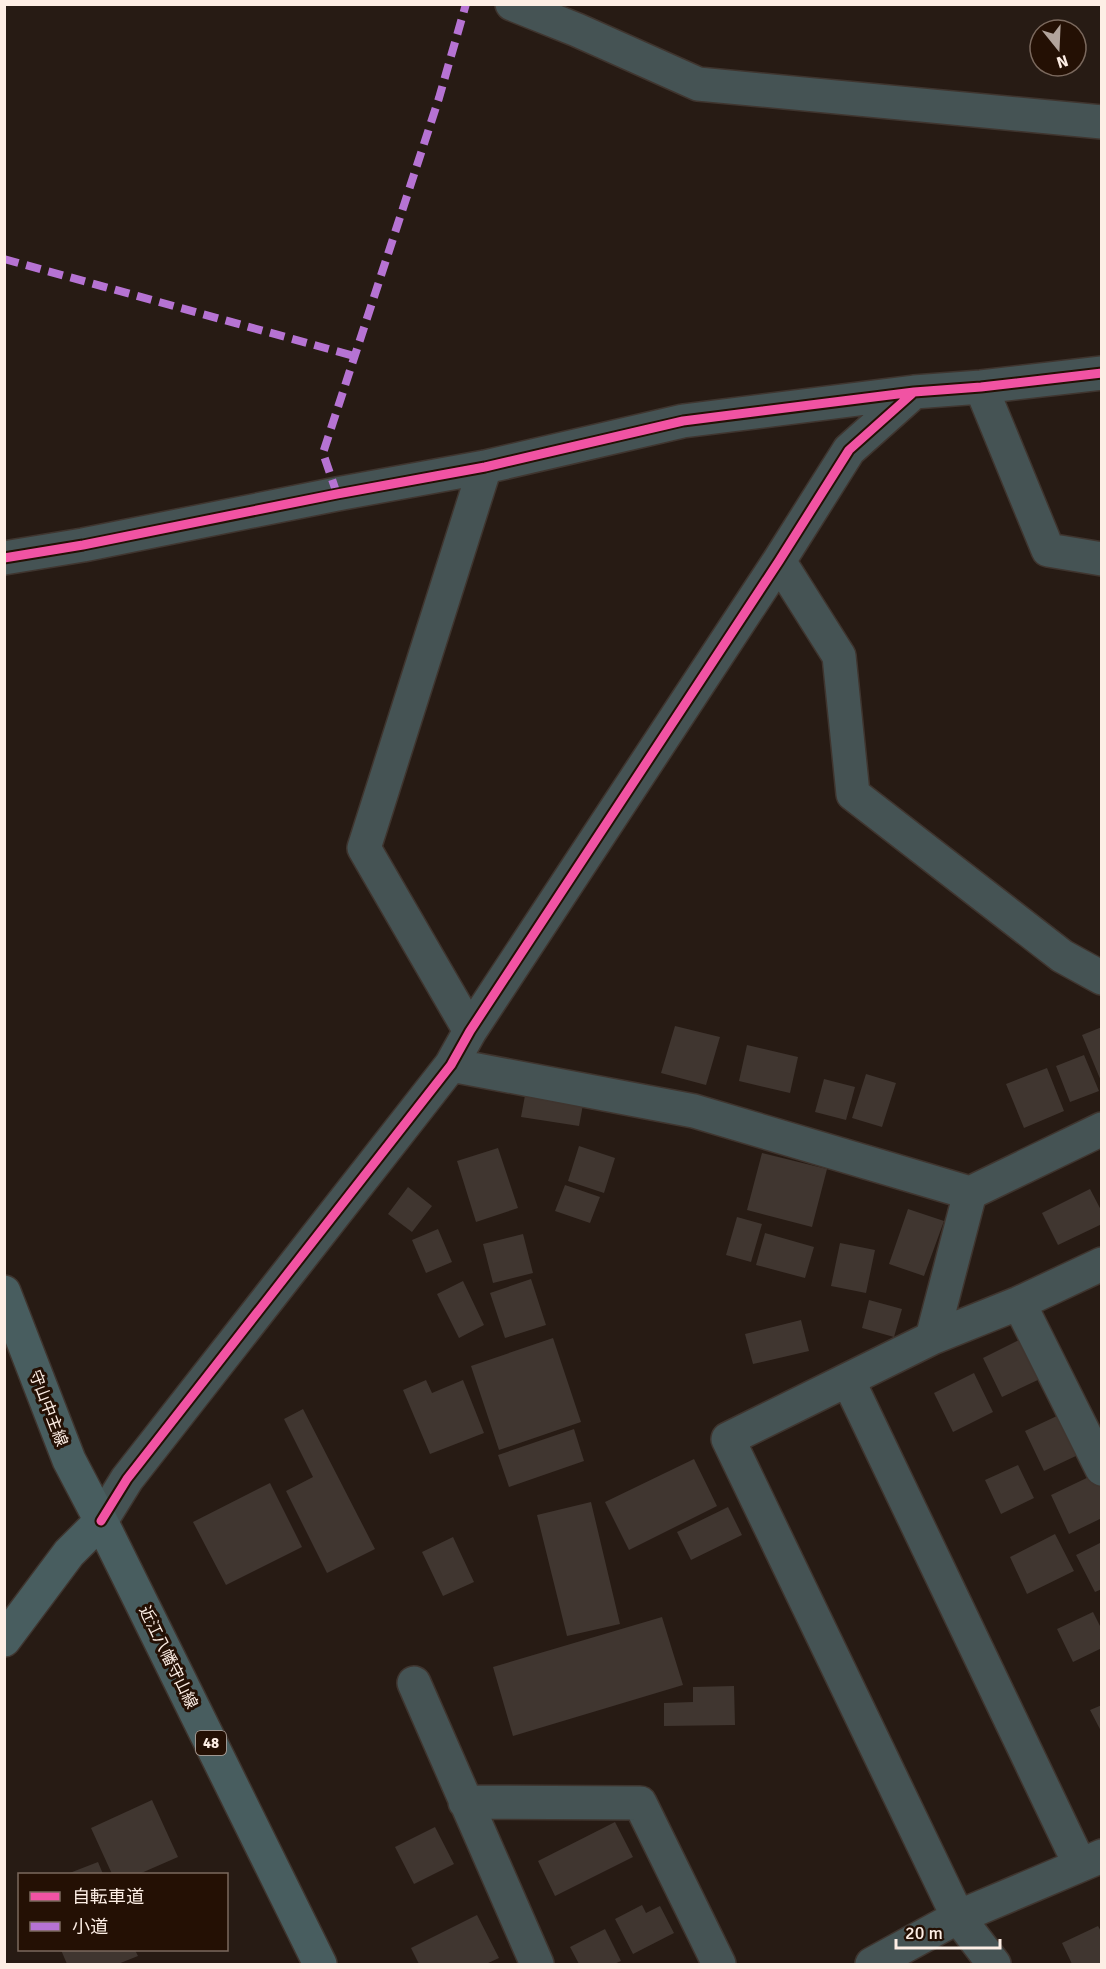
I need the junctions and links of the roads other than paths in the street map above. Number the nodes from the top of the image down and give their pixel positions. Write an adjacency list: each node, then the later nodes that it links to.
1 (512, 4): 2 (street)
2 (1101, 122)
3 (1101, 374): 4 (street)
4 (981, 387): 5 (street); 8 (street)
5 (914, 392): 6 (street); 9 (street)
6 (485, 467): 7 (street); 11 (street)
7 (4, 558)
8 (1101, 559)
9 (779, 561): 10 (street); 11 (street)
10 (1101, 978)
11 (470, 1030): 12 (street)
12 (451, 1065): 14 (street); 21 (street)
13 (1101, 1129): 14 (street)
14 (970, 1193): 18 (street)
15 (1101, 1264): 17 (street)
16 (4, 1292): 21 (main road, 守山中主線)
17 (1019, 1303): 18 (street); 20 (street)
18 (932, 1338): 19 (street)
19 (848, 1380): 25 (street); 26 (street)
20 (1101, 1469)
21 (101, 1521): 22 (main road); 27 (main road, 近江八幡守山線 / 48)
22 (4, 1640)
23 (414, 1683): 24 (street)
24 (465, 1802): 28 (street); 29 (street)
25 (1090, 1861): 26 (street)
26 (958, 1917): 30 (street); 31 (street)
27 (320, 1965)
28 (537, 1965)
29 (719, 1965)
30 (872, 1965)
31 (994, 1965)

